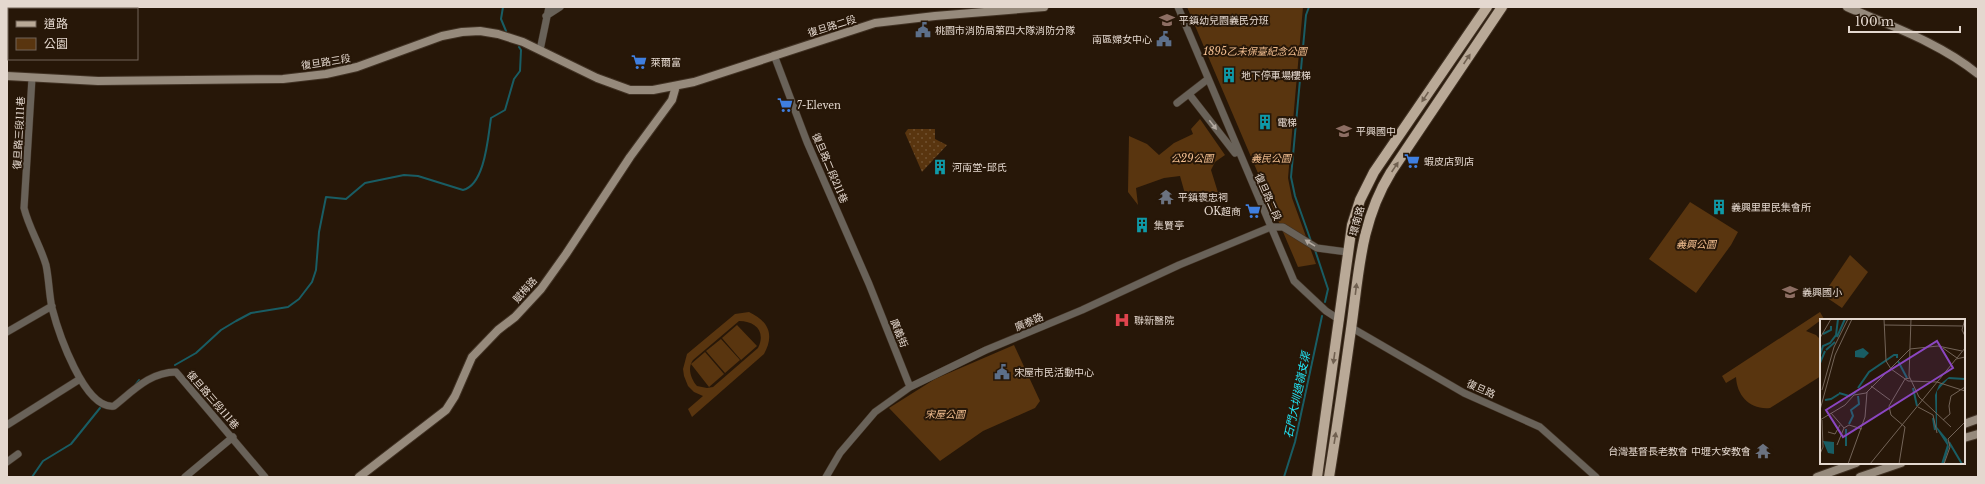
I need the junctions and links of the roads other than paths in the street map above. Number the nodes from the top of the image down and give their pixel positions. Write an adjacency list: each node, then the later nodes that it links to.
1 (549, 7): 8 (street)
2 (560, 7): 8 (street)
3 (1044, 7): 10 (street, 復旦路二段)
4 (1178, 7): 15 (street, 復旦路二段)
5 (1487, 7): 13 (main road, 環南路)
6 (1502, 7): 16 (main road, 環南路, one-way to 6)
7 (1847, 7): 11 (street)
8 (546, 16): 9 (street)
9 (540, 50): 14 (street, 復旦路三段); 18 (street, 復旦路三段)
10 (774, 55): 17 (street, 復旦路二段); 24 (street, 復旦路二段211巷)
11 (1978, 74)
12 (7, 76): 14 (street, 復旦路三段)
13 (1440, 76): 16 (main road); 23 (main road, 環南路, one-way to 23)
14 (32, 78): 25 (street, 復旦路三段111巷)
15 (1208, 79): 19 (street); 21 (street, 復旦路二段)
16 (1451, 82): 27 (main road, 環南路, one-way to 16)
17 (676, 86): 18 (street, 復旦路二段); 43 (street, 賦梅路)
18 (630, 90)
19 (1189, 94): 20 (street); 21 (street, one-way to 21)
20 (1177, 103)
21 (1241, 161): 22 (street, 復旦路二段)
22 (1271, 227): 23 (street, one-way to 22); 26 (street, 復旦路二段); 30 (street, 廣泰路)
23 (1347, 252): 26 (main road, 環南路)
24 (870, 287): 30 (street, 廣義街)
25 (52, 306): 28 (street); 29 (street, 復旦路三段111巷)
26 (1340, 320): 27 (street, 復旦路二段); 45 (main road, 環南路, one-way to 45)
27 (1352, 328): 46 (main road, 環南路, one-way to 27); 47 (street, 復旦路)
28 (7, 332)
29 (80, 379): 33 (street); 35 (street, 復旦路三段111巷)
30 (910, 387): 44 (street, 廣泰路)
31 (1978, 419): 32 (street)
32 (1965, 424)
33 (7, 425)
34 (1978, 434): 36 (street)
35 (233, 437): 41 (street); 42 (street, 復旦路三段111巷)
36 (1965, 438)
37 (18, 454): 38 (street)
38 (7, 462)
39 (1853, 464): 48 (street)
40 (1898, 464): 49 (street)
41 (185, 477)
42 (265, 477)
43 (360, 477)
44 (826, 477)
45 (1317, 477)
46 (1329, 477)
47 (1596, 477)
48 (1817, 477)
49 (1860, 477)

